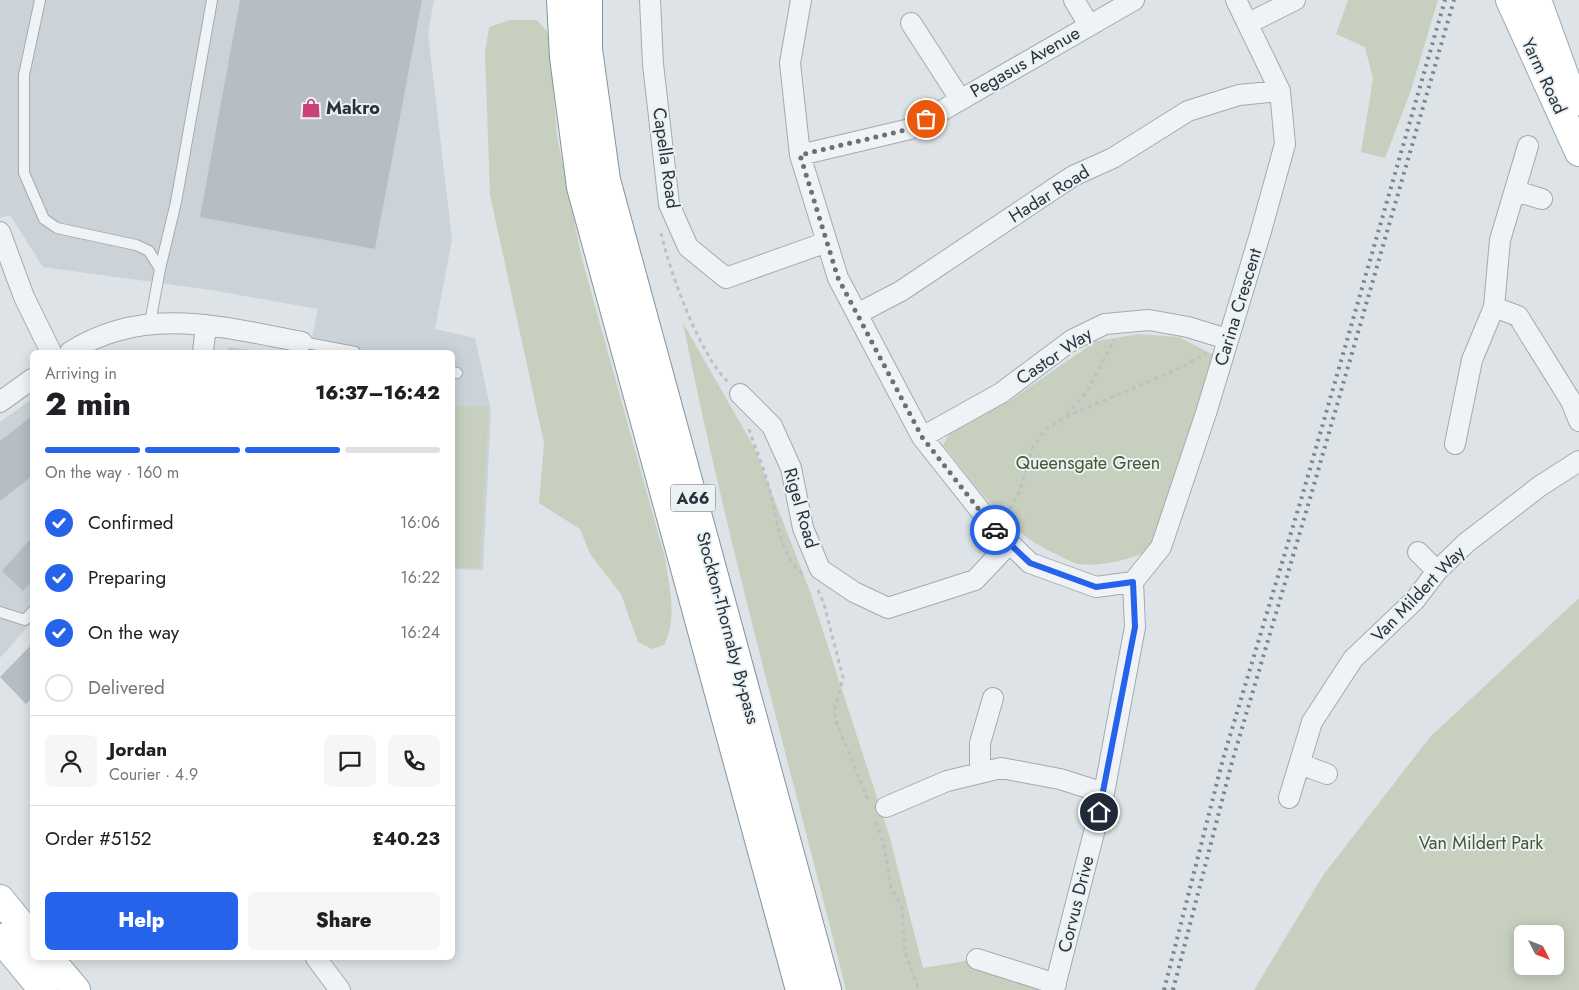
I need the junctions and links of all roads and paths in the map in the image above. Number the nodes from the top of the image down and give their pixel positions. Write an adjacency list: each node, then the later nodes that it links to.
1 (40, 0): 25 (lane)
2 (212, 0): 25 (lane)
3 (561, 0): 72 (main road, Stockton-Thornaby By-pass / A66)
4 (588, 0): 73 (main road, Stockton-Thornaby By-pass / A66)
5 (650, 0): 24 (street, Capella Road)
6 (801, 0): 20 (street)
7 (1074, 0): 14 (street)
8 (1134, 0): 14 (street, Pegasus Avenue)
9 (1236, 0): 13 (street, Carina Crescent)
10 (1295, 0): 13 (street)
11 (1521, 5): 17 (main road, Yarm Road); 19 (main road, Yarm Road)
12 (911, 23): 16 (street)
13 (1249, 23): 15 (street, Carina Crescent)
14 (1089, 25): 16 (street, Pegasus Avenue)
15 (1280, 91): 27 (street, Hadar Road); 32 (street, Carina Crescent)
16 (960, 100): 20 (street, Pegasus Avenue)
17 (1579, 117)
18 (1528, 146): 21 (street)
19 (1578, 148)
20 (800, 155): 24 (street)
21 (1516, 191): 22 (street); 26 (street)
22 (1542, 199)
23 (1, 242): 34 (street)
24 (827, 242): 27 (street)
25 (160, 269): 29 (lane)
26 (1494, 307): 42 (street); 44 (street)
27 (857, 314): 43 (street)
28 (1120, 323): 32 (street, Castor Way); 41 (path); 43 (street, Castor Way)
29 (150, 324): 30 (street); 35 (street)
30 (206, 325): 33 (street); 36 (street)
31 (697, 332): 39 (path)
32 (1227, 339): 41 (path); 52 (street, Carina Crescent)
33 (301, 347): 37 (lane)
34 (50, 350)
35 (74, 350)
36 (203, 350)
37 (333, 350)
38 (30, 380): 40 (street)
39 (740, 394): 47 (street, Rigel Road); 50 (path)
40 (0, 402)
41 (1065, 417): 46 (path)
42 (1579, 421)
43 (922, 437): 46 (street)
44 (1455, 444)
45 (1579, 460): 49 (street, Van Mildert Way)
46 (994, 528): 47 (street)
47 (1009, 544): 52 (street)
48 (1418, 552): 49 (street)
49 (1437, 571): 56 (street, Van Mildert Way)
50 (807, 577)
51 (814, 582): 61 (path)
52 (1133, 582): 59 (street, Corvus Drive)
53 (0, 612): 54 (lane)
54 (30, 614)
55 (993, 698): 57 (street)
56 (1300, 764): 58 (street); 60 (street, Van Mildert Way)
57 (980, 773): 59 (street); 61 (street)
58 (1327, 774)
59 (1104, 793): 68 (street, Corvus Drive)
60 (1289, 798)
61 (876, 809): 74 (path)
62 (0, 899): 63 (main road)
63 (30, 936)
64 (0, 938): 69 (main road)
65 (977, 959): 68 (street)
66 (51, 960): 70 (main road)
67 (318, 960): 71 (street)
68 (1055, 987)
69 (44, 990)
70 (76, 990)
71 (340, 990)
72 (800, 990)
73 (827, 990)
74 (919, 990)

